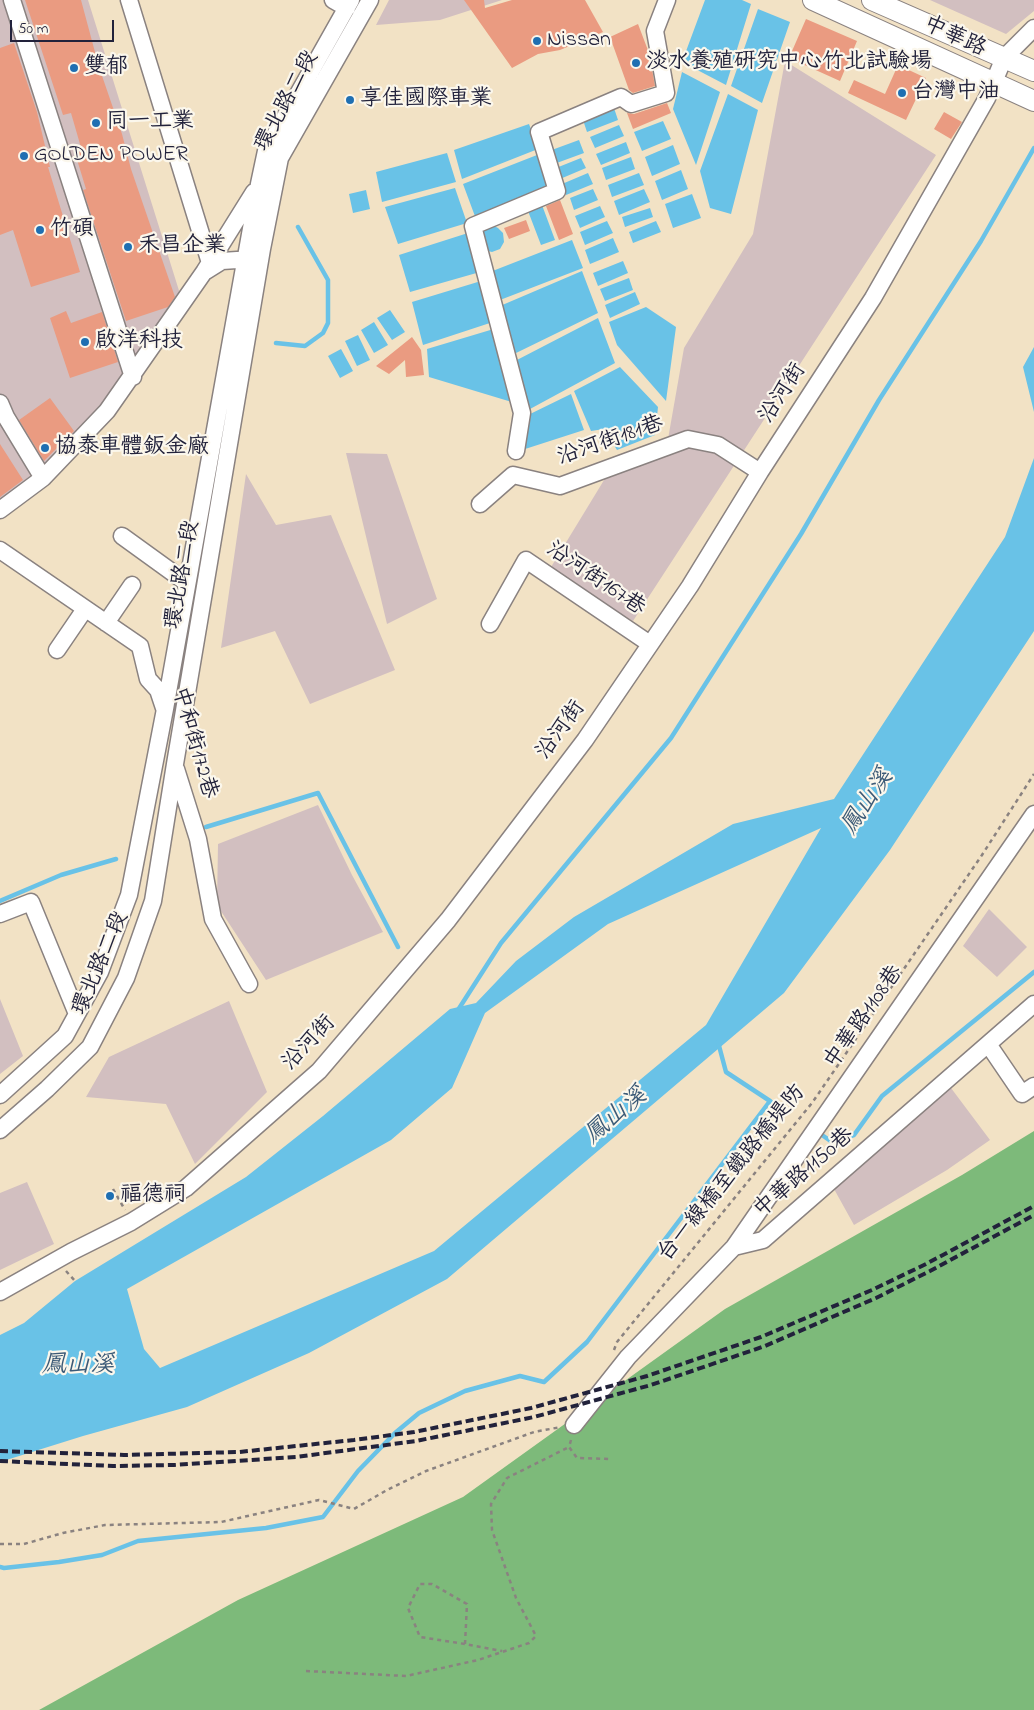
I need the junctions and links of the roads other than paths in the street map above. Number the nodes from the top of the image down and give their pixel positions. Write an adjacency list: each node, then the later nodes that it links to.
1 (12, 0): 19 (street)
2 (129, 0): 18 (street)
3 (370, 0): 16 (street, 環北路二段)
4 (667, 0): 21 (street)
5 (813, 0): 11 (main road, 中華路)
6 (872, 0): 9 (main road, 中華路)
7 (343, 3): 13 (street, 環北路二段)
8 (1034, 28): 9 (street)
9 (1004, 58): 10 (main road, 中華路); 11 (street, 沿河街)
10 (1034, 70)
11 (993, 83): 12 (main road, 中華路); 22 (street, 沿河街)
12 (1034, 101)
13 (259, 184): 14 (street); 15 (street, 環北路二段)
14 (228, 233): 15 (street); 18 (street)
15 (249, 236): 16 (street); 17 (street, 環北路二段)
16 (262, 249): 17 (street); 36 (street, 環北路二段)
17 (244, 261): 18 (street); 28 (street, 環北路二段)
18 (207, 267): 19 (street)
19 (133, 377): 23 (street)
20 (0, 403): 23 (street)
21 (516, 452)
22 (760, 472): 24 (street, 沿河街181巷); 33 (street, 沿河街)
23 (43, 478): 25 (street)
24 (480, 504)
25 (0, 510)
26 (122, 536): 28 (street)
27 (0, 550): 30 (street, 中和街172巷)
28 (187, 583): 35 (street, 環北路二段)
29 (132, 585): 31 (street)
30 (85, 609): 31 (street, 中和街172巷); 34 (street)
31 (106, 623): 35 (street, 中和街172巷)
32 (490, 624): 33 (street, 沿河街167巷)
33 (650, 644): 47 (street, 沿河街)
34 (57, 650)
35 (165, 709): 36 (street, 中和街172巷); 41 (street, 環北路二段)
36 (175, 764): 39 (street, 中和街172巷); 45 (street, 環北路二段)
37 (1034, 814): 46 (street, 中華路1108巷)
38 (0, 914): 41 (street)
39 (249, 984)
40 (1034, 1004): 42 (street, 中華路1150巷)
41 (77, 1014): 44 (street, 環北路二段)
42 (988, 1044): 43 (street); 46 (street, 中華路1150巷)
43 (1034, 1086)
44 (0, 1095)
45 (0, 1130)
46 (734, 1247): 48 (street)
47 (0, 1292)
48 (574, 1425)

